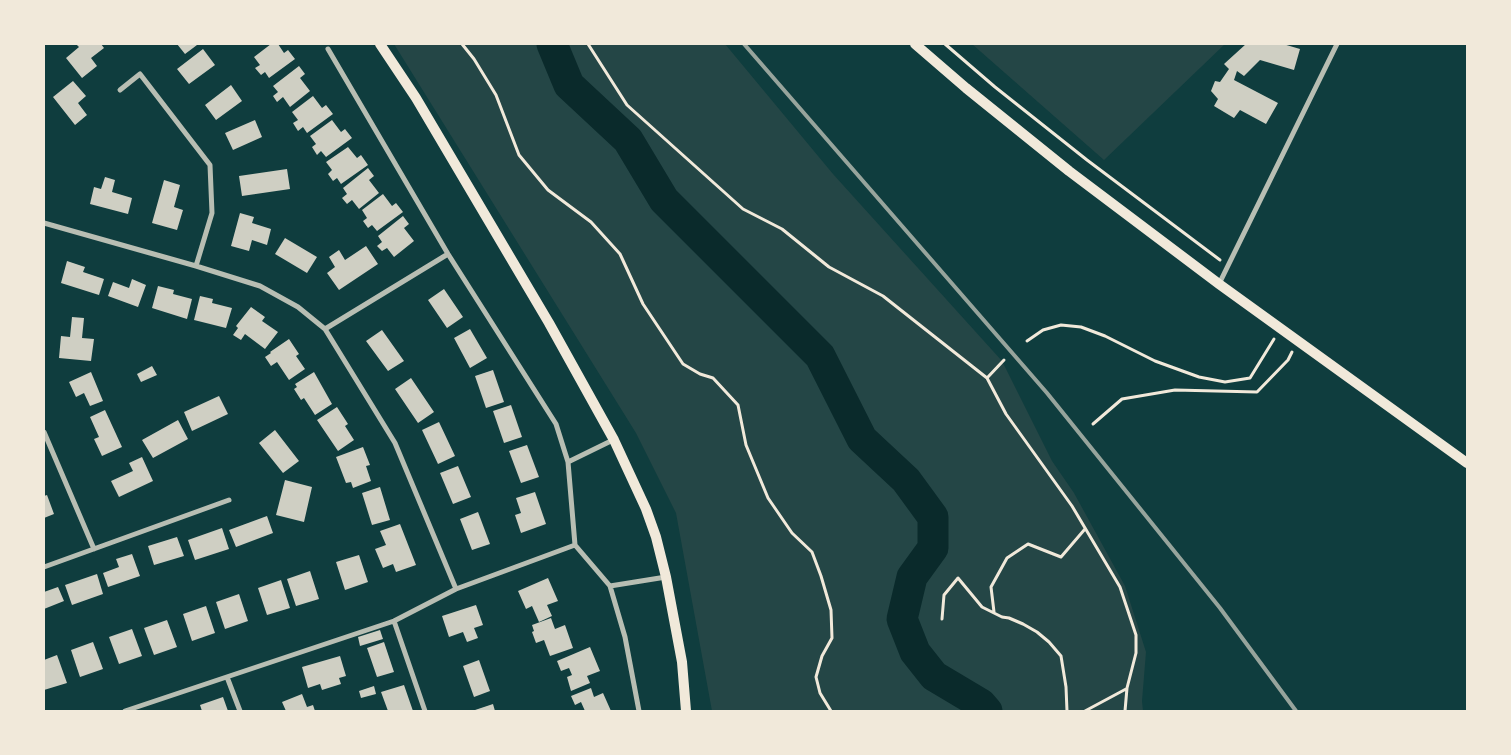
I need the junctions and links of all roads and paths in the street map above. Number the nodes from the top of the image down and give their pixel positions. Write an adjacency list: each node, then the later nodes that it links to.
1 (380, 44): 22 (main road)
2 (462, 44): 43 (path)
3 (588, 44): 19 (path)
4 (915, 44): 13 (main road)
5 (946, 44): 12 (path)
6 (1337, 44): 12 (street)
7 (328, 49): 10 (street)
8 (120, 90): 11 (street)
9 (44, 225): 11 (street)
10 (448, 254): 15 (street); 23 (street)
11 (196, 266): 15 (street)
12 (1229, 266): 13 (street)
13 (1219, 284): 14 (main road)
14 (1281, 328): 16 (main road); 17 (path)
15 (325, 330): 32 (street)
16 (1298, 340): 20 (path); 24 (main road)
17 (1026, 341)
18 (1004, 360): 19 (path)
19 (987, 378): 26 (path)
20 (1093, 424)
21 (44, 432): 28 (street)
22 (614, 440): 23 (street); 30 (main road)
23 (568, 462): 27 (street)
24 (1467, 463)
25 (229, 500): 28 (street)
26 (1086, 529): 33 (path); 37 (path)
27 (575, 545): 31 (street); 32 (street)
28 (94, 548): 29 (street)
29 (44, 567)
30 (666, 577): 31 (street); 42 (main road)
31 (610, 586): 41 (street)
32 (456, 589): 35 (street)
33 (994, 613): 34 (path); 44 (path)
34 (942, 619)
35 (394, 621): 36 (street); 40 (street)
36 (227, 677): 38 (street); 39 (street)
37 (1127, 688): 45 (path); 46 (path)
38 (125, 711)
39 (240, 711)
40 (425, 711)
41 (639, 711)
42 (686, 711)
43 (831, 711)
44 (1067, 711)
45 (1085, 711)
46 (1125, 711)

